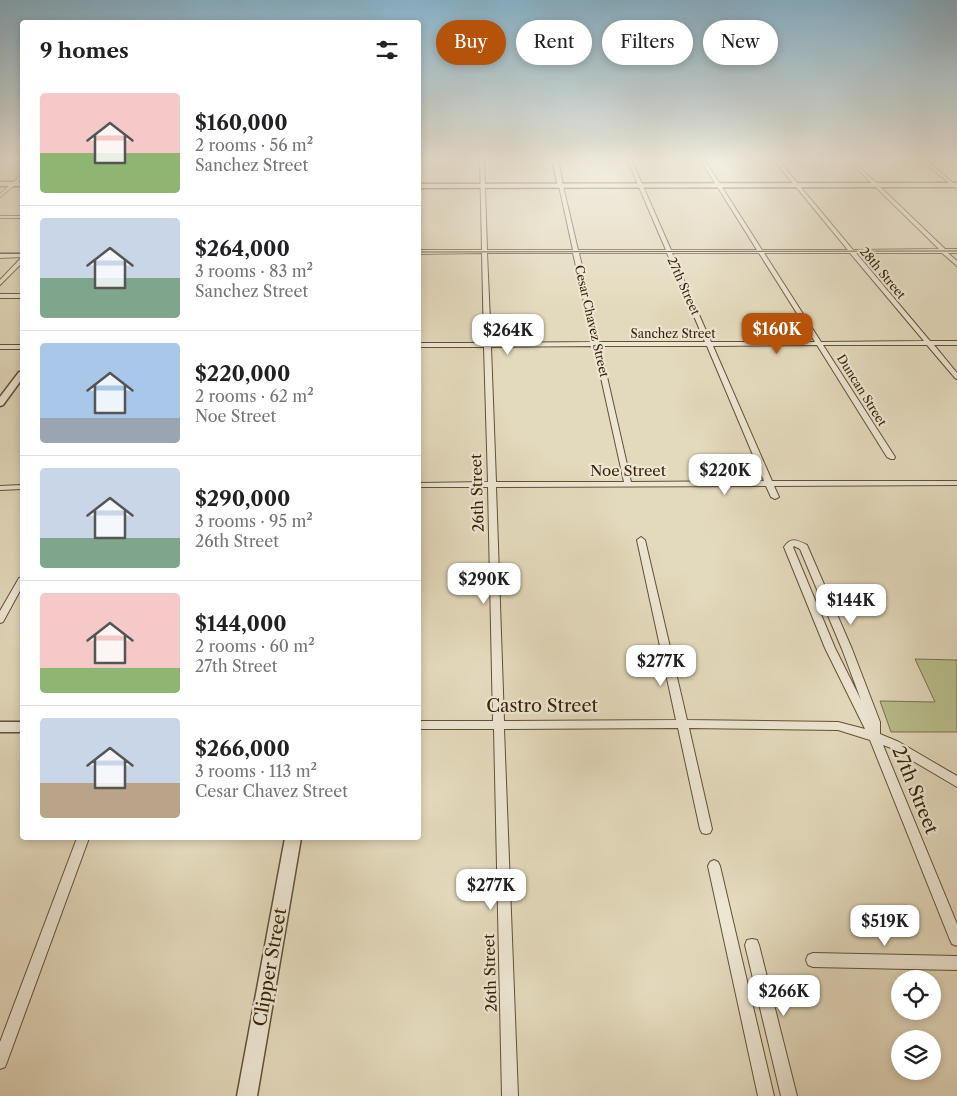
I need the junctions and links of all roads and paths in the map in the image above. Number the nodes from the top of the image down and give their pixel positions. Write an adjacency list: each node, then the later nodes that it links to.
1 (484, 210): 12 (street, 26th Street)
2 (567, 210): 13 (street, Cesar Chavez Street)
3 (651, 210): 14 (street, 27th Street)
4 (735, 210): 15 (street, Duncan Street)
5 (818, 210): 16 (street, 28th Street)
6 (901, 210): 9 (street)
7 (0, 217): 8 (street)
8 (20, 217)
9 (944, 251): 10 (street); 16 (street); 20 (street)
10 (957, 251)
11 (421, 252): 12 (street)
12 (486, 252): 13 (street); 30 (street, 26th Street)
13 (576, 252): 14 (street); 25 (street, Cesar Chavez Street)
14 (669, 252): 15 (street); 26 (street, 27th Street)
15 (761, 252): 16 (street); 27 (street, Duncan Street)
16 (852, 252): 28 (street, 28th Street)
17 (0, 255): 18 (street)
18 (20, 256)
19 (20, 258): 21 (street)
20 (957, 264)
21 (0, 283)
22 (0, 296): 23 (street)
23 (20, 296)
24 (957, 343): 28 (street, Sanchez Street)
25 (597, 344): 26 (street, Sanchez Street); 30 (street, Sanchez Street); 38 (street, Cesar Chavez Street)
26 (709, 344): 27 (street, Sanchez Street); 39 (street, 27th Street)
27 (820, 344): 28 (street, Sanchez Street); 36 (street, Duncan Street)
28 (929, 344): 34 (street, 28th Street)
29 (421, 345): 30 (street, Sanchez Street)
30 (488, 345): 40 (street, 26th Street)
31 (0, 347): 32 (street)
32 (20, 347)
33 (20, 377): 35 (street)
34 (957, 377)
35 (0, 403)
36 (891, 457)
37 (957, 483): 39 (street, Noe Street)
38 (628, 484): 39 (street, Noe Street); 40 (street, Noe Street)
39 (770, 484): 44 (street, 27th Street)
40 (493, 485): 41 (street, Noe Street); 52 (street, 26th Street)
41 (421, 486)
42 (20, 487): 43 (street)
43 (0, 488)
44 (774, 496)
45 (641, 540): 50 (street)
46 (20, 584): 49 (street)
47 (808, 594): 48 (street); 48 (street, 27th Street); 55 (street, 27th Street)
48 (824, 594): 55 (street, 27th Street)
49 (0, 620)
50 (682, 724): 52 (street, Castro Street); 55 (street, Castro Street); 57 (street)
51 (421, 725): 52 (street, Castro Street)
52 (500, 725): 67 (street, 26th Street)
53 (0, 727): 54 (street)
54 (20, 727)
55 (874, 736): 56 (street, Castro Street); 61 (street, 27th Street)
56 (957, 782)
57 (706, 829)
58 (82, 840): 65 (street)
59 (293, 840): 66 (street, Clipper Street)
60 (714, 866): 68 (street)
61 (957, 940)
62 (752, 945): 69 (street)
63 (813, 960): 64 (street)
64 (957, 963)
65 (0, 1062)
66 (248, 1096)
67 (510, 1096)
68 (766, 1096)
69 (789, 1096)

